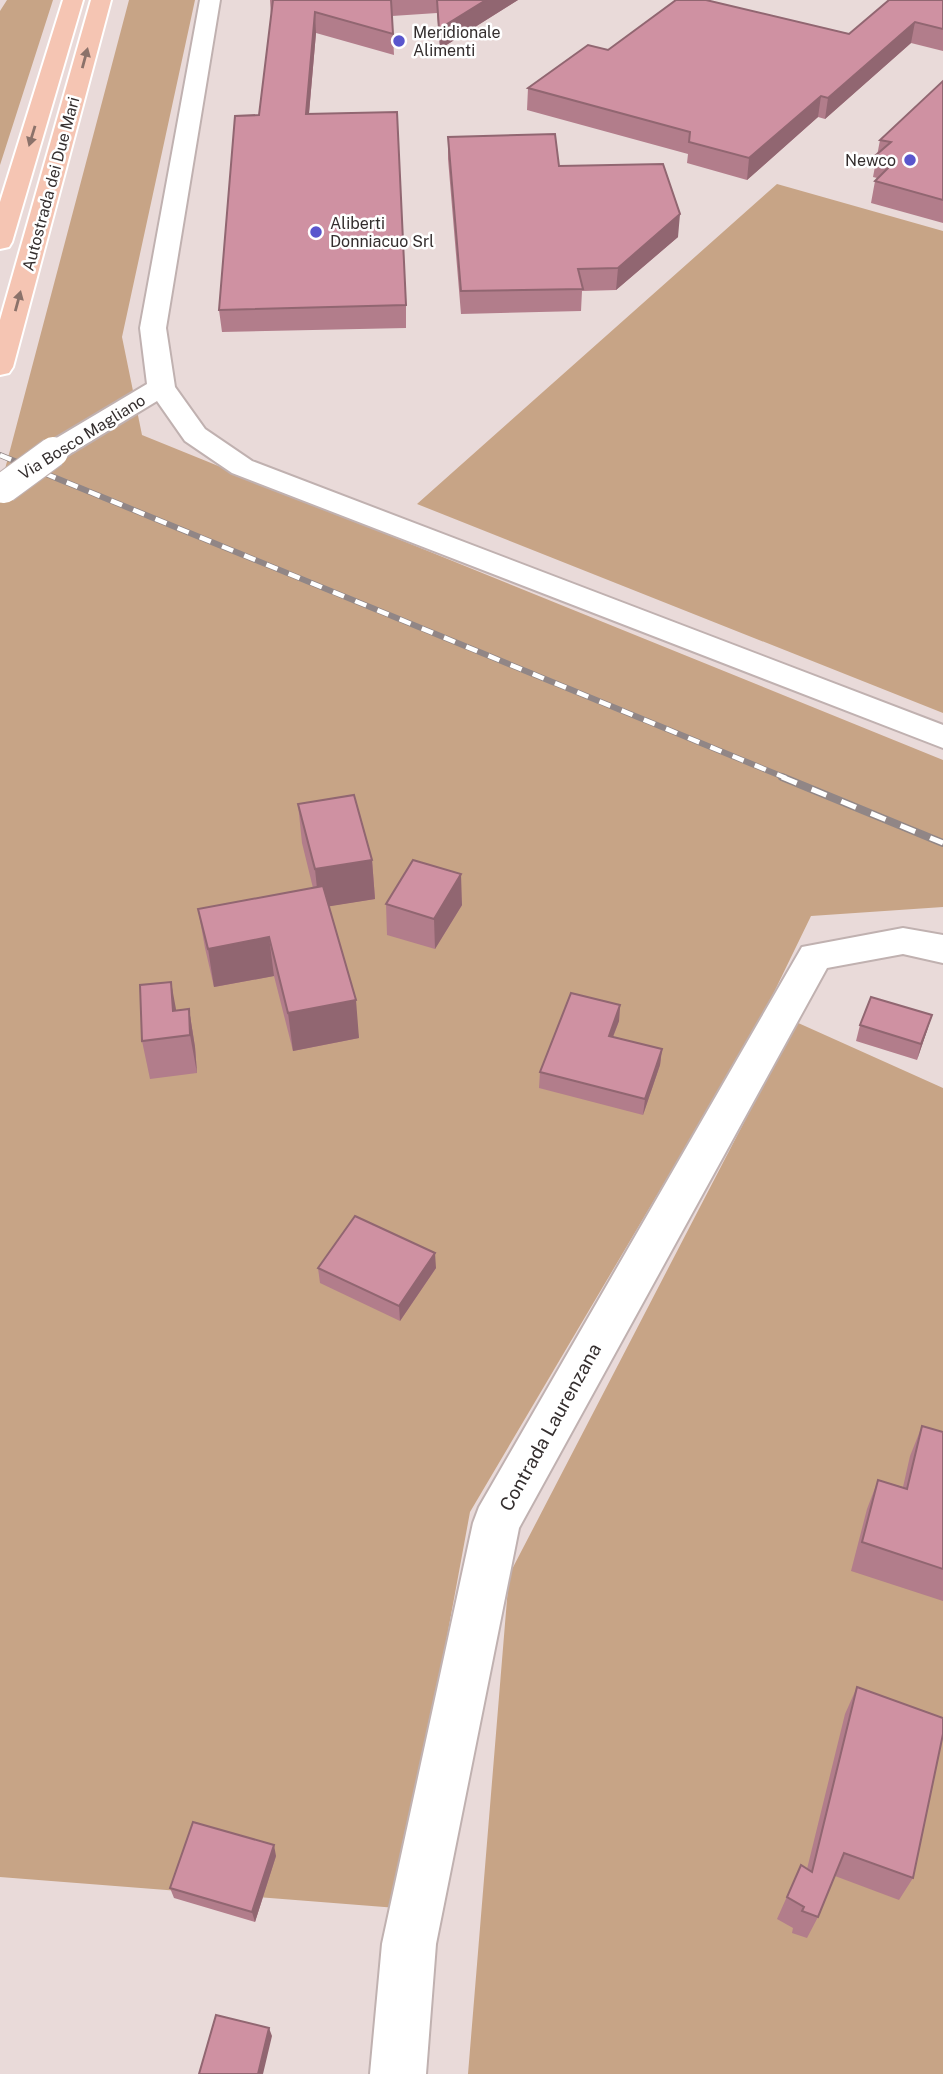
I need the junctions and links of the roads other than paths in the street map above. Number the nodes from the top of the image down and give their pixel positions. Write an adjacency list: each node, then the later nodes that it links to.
1 (73, 0): 4 (highway, Autostrada dei Due Mari, one-way to 4)
2 (101, 0): 5 (highway, Autostrada dei Due Mari, one-way to 2)
3 (210, 0): 6 (street)
4 (0, 242)
5 (0, 367)
6 (161, 387): 7 (street, Via Bosco Magliano, bridge); 8 (street)
7 (4, 488)
8 (943, 737)
9 (943, 950): 10 (street, Contrada Laurenzana)
10 (398, 2074)

